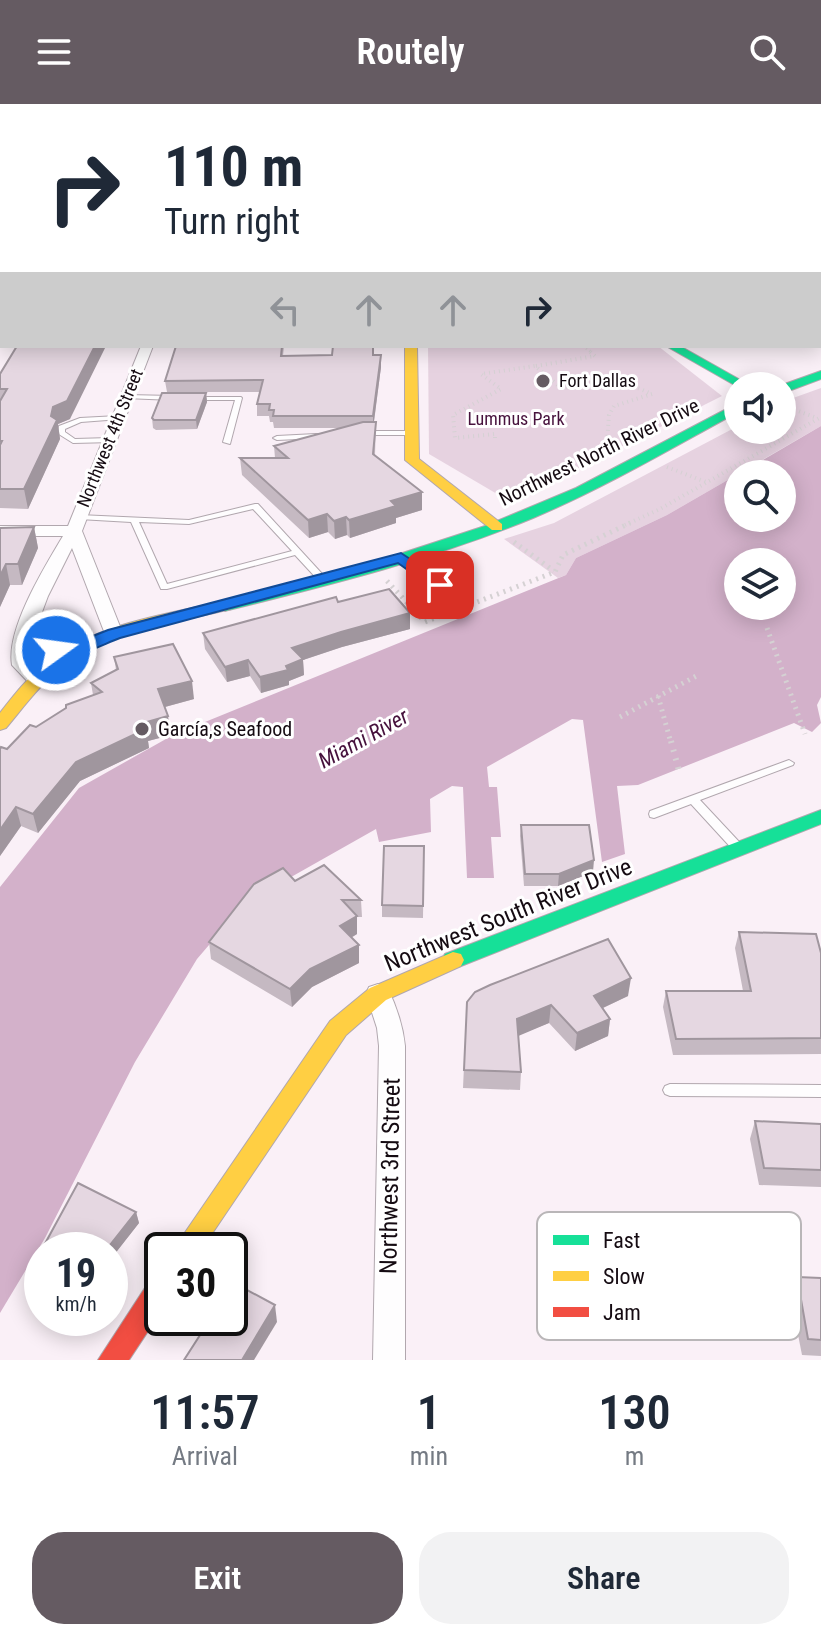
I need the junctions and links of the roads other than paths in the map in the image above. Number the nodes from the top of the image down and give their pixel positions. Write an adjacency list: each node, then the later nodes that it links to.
1 (146, 348): 7 (street, Northwest 4th Street)
2 (411, 348): 11 (street)
3 (676, 348): 4 (street)
4 (724, 374)
5 (821, 375): 6 (street)
6 (796, 384)
7 (127, 397): 9 (street, Northwest 4th Street); 15 (lane)
8 (724, 414): 19 (street, Northwest North River Drive)
9 (118, 418): 14 (street, Northwest 4th Street); 14 (lane)
10 (348, 433): 11 (lane)
11 (410, 433): 19 (street)
12 (322, 434): 13 (lane)
13 (277, 438)
14 (110, 440): 17 (street, Northwest 4th Street)
15 (227, 442)
16 (134, 520): 17 (lane); 20 (lane); 20 (lane)
17 (77, 524): 18 (street); 24 (street, Northwest 4th Street); 25 (street, Northwest 4th Street)
18 (0, 531)
19 (502, 532): 21 (street, Northwest North River Drive)
20 (297, 552): 22 (lane)
21 (401, 557): 22 (street, Northwest North River Drive); 23 (lane)
22 (322, 579): 24 (street, Northwest North River Drive)
23 (440, 585)
24 (114, 634): 26 (street, Northwest North River Drive)
25 (21, 643): 26 (street); 27 (street)
26 (69, 651): 27 (street, Northwest North River Drive)
27 (37, 680): 28 (street, Northwest North River Drive)
28 (0, 724)
29 (789, 763): 30 (lane)
30 (693, 799): 31 (lane); 33 (lane)
31 (654, 814)
32 (821, 817): 33 (street, Northwest South River Drive)
33 (739, 849): 34 (street, Northwest South River Drive)
34 (378, 994): 37 (street, Northwest South River Drive); 40 (street, Northwest 3rd Street)
35 (670, 1090): 36 (lane)
36 (821, 1091)
37 (198, 1232)
38 (144, 1313): 39 (street)
39 (112, 1360)
40 (389, 1360)

